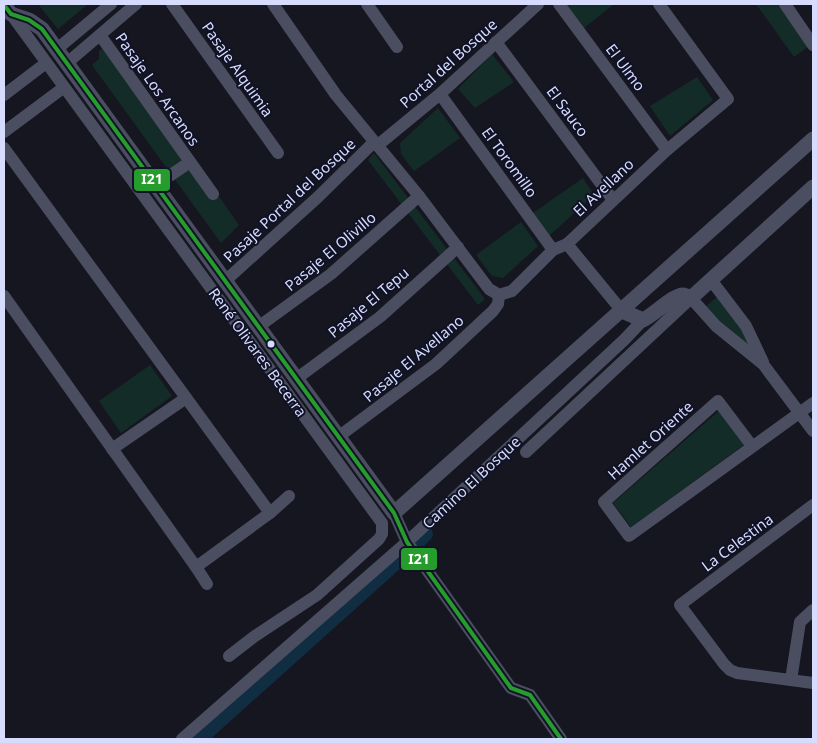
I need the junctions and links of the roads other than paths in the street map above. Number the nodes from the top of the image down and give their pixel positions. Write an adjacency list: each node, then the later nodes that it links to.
1 (111, 4): 15 (street)
2 (136, 4): 11 (street)
3 (172, 4): 26 (street, Pasaje Alquimia)
4 (273, 4): 23 (street)
5 (367, 4): 14 (street)
6 (538, 4): 12 (street, Portal del Bosque)
7 (559, 4): 24 (street, El Ulmo)
8 (659, 4): 24 (street, El Avellano)
9 (785, 4): 13 (street)
10 (7, 10): 15 (street, René Olivares Becerra); 16 (street, René Olivares Becerra)
11 (100, 34): 17 (street); 27 (street, Pasaje Los Arcanos)
12 (496, 42): 19 (street, Portal del Bosque); 32 (street, El Sauco)
13 (813, 45)
14 (397, 47)
15 (57, 49): 17 (street, René Olivares Becerra)
16 (46, 63): 18 (street, René Olivares Becerra); 20 (street)
17 (67, 63): 28 (street, René Olivares Becerra)
18 (64, 88): 21 (street); 62 (street, René Olivares Becerra)
19 (440, 94): 23 (street, Portal del Bosque); 35 (street, El Toromillo)
20 (4, 95)
21 (4, 132)
22 (813, 139): 41 (street, Camino El Bosque)
23 (376, 144): 31 (street); 37 (street, Pasaje Portal del Bosque)
24 (667, 150): 32 (street, El Avellano)
25 (5, 153): 46 (street)
26 (278, 153)
27 (190, 162): 28 (street); 30 (street, Pasaje Los Arcanos)
28 (156, 186): 37 (street, René Olivares Becerra)
29 (813, 187): 36 (street, Camino El Bosque)
30 (213, 194)
31 (419, 196): 34 (street); 43 (street, Pasaje El Olivillo)
32 (613, 200): 33 (street, El Avellano)
33 (567, 244): 35 (street, El Avellano); 41 (street)
34 (458, 247): 38 (street); 45 (street, Pasaje El Tepu)
35 (553, 250): 38 (street, El Avellano)
36 (711, 280): 40 (street, Camino El Bosque); 44 (street)
37 (225, 281): 43 (street, René Olivares Becerra)
38 (500, 295): 50 (street, Pasaje El Avellano)
39 (4, 296): 52 (street)
40 (691, 298): 42 (street, Camino El Bosque); 44 (street); 53 (street, Camino El Bosque)
41 (622, 311): 42 (street); 57 (street, Camino El Bosque)
42 (643, 320): 58 (street, Camino El Bosque)
43 (258, 327): 45 (street, René Olivares Becerra)
44 (763, 364): 48 (street)
45 (296, 380): 50 (street, René Olivares Becerra)
46 (186, 398): 52 (street); 56 (street)
47 (813, 402): 48 (street)
48 (799, 413): 49 (street); 51 (street)
49 (813, 431)
50 (338, 437): 57 (street, René Olivares Becerra)
51 (752, 446): 51 (street, Hamlet Oriente)
52 (112, 449): 59 (street)
53 (526, 452)
54 (289, 496): 56 (street)
55 (813, 504): 63 (street, La Celestina)
56 (270, 512): 59 (street)
57 (394, 514): 58 (street, René Olivares Becerra)
58 (407, 542): 65 (street, Camino El Bosque); 66 (street, René Olivares Becerra)
59 (196, 567): 60 (street)
60 (207, 584)
61 (813, 610): 63 (street)
62 (229, 656)
63 (791, 680): 64 (street)
64 (813, 683)
65 (182, 739)
66 (561, 739)

